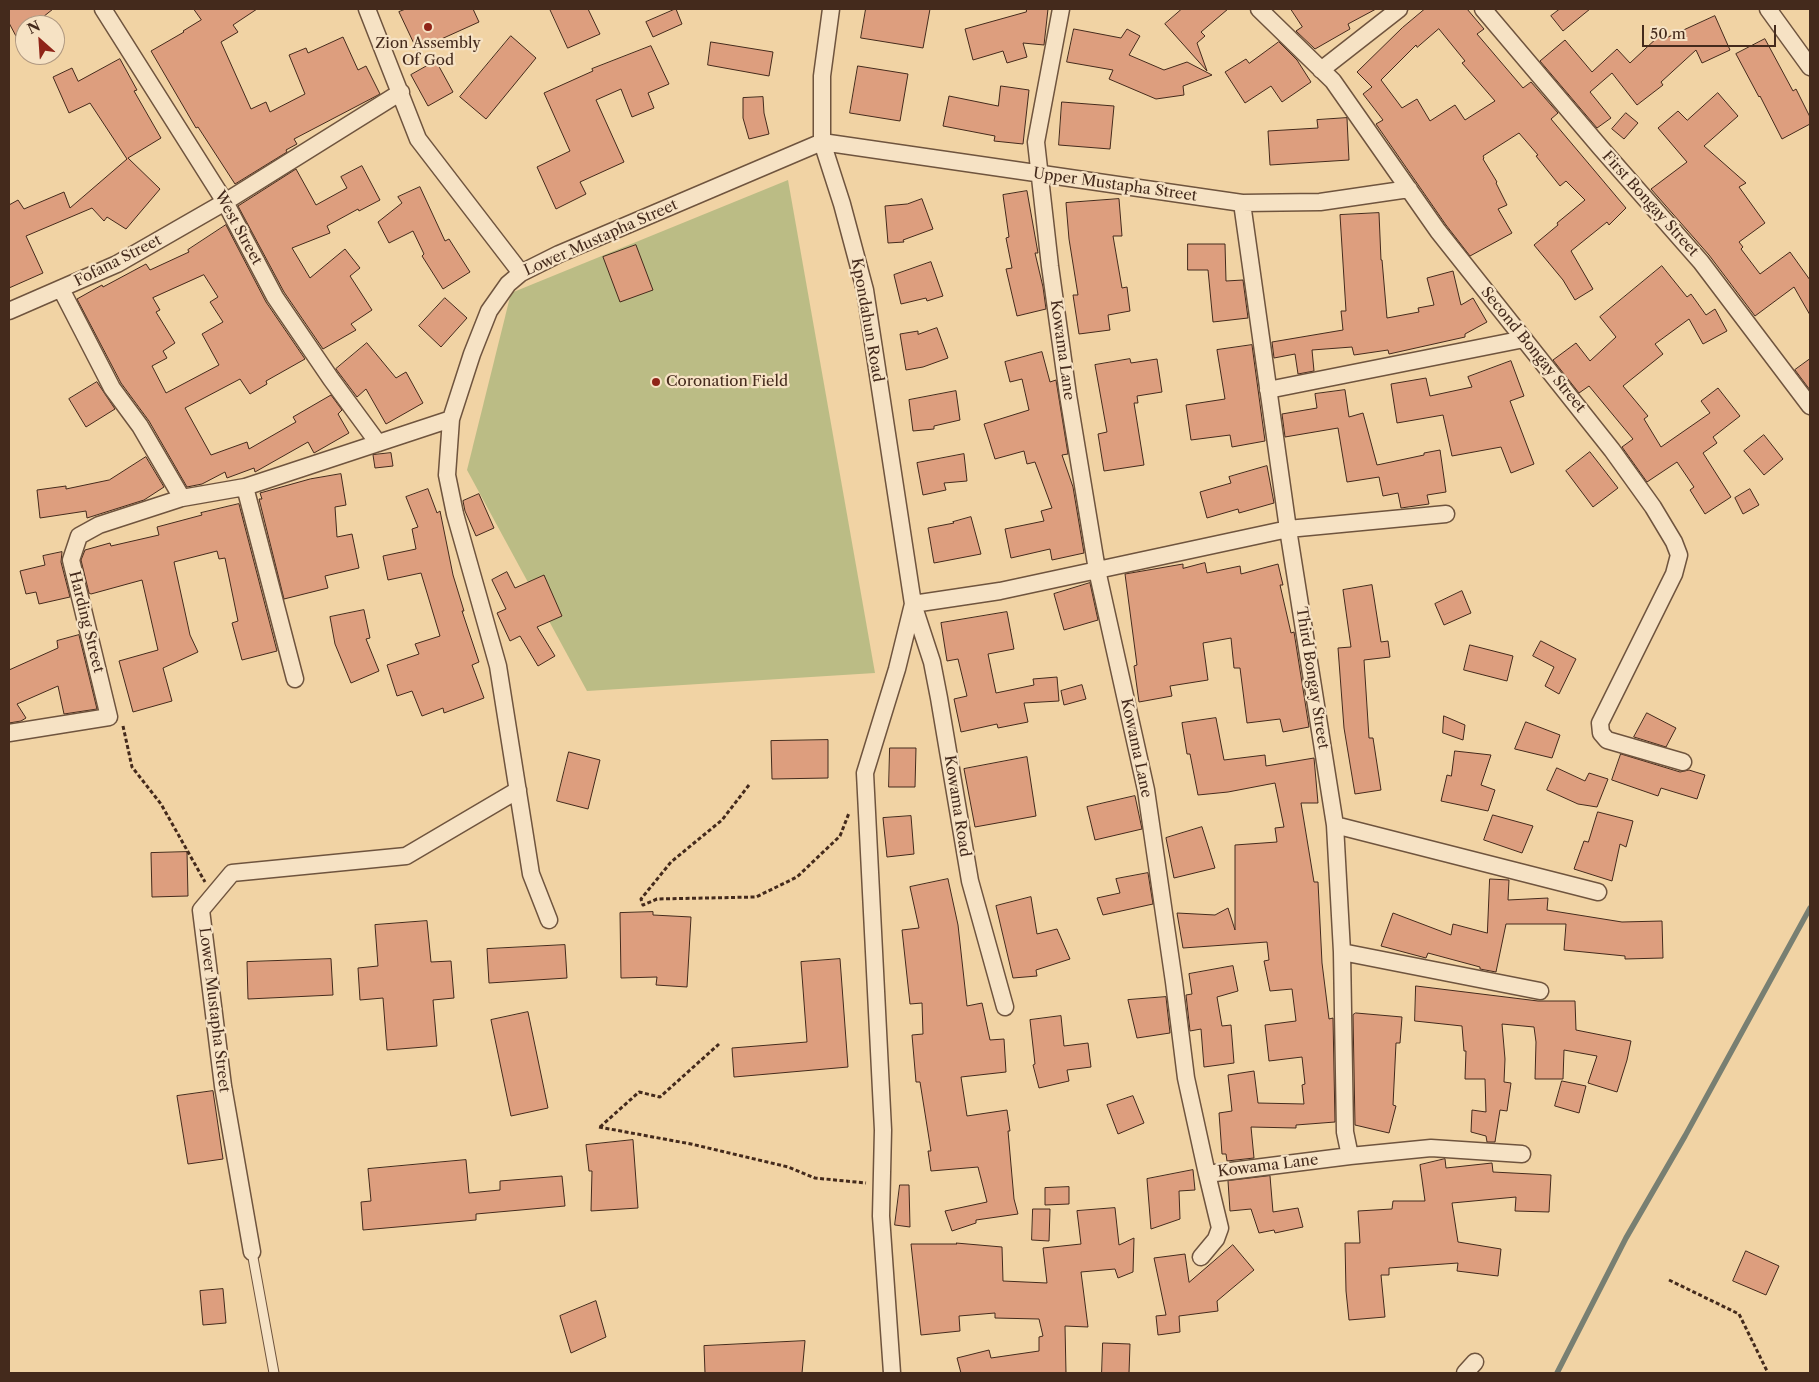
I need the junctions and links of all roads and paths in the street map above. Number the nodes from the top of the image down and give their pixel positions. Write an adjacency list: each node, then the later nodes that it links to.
1 (103, 9): 15 (street, West Street)
2 (368, 9): 11 (street)
3 (831, 9): 12 (street, Kpondahun Road)
4 (1061, 9): 13 (street, Kowama Lane)
5 (1259, 9): 10 (street, Second Bongay Street)
6 (1399, 9): 10 (street)
7 (1483, 9): 22 (street, First Bongay Street)
8 (1768, 9): 9 (street)
9 (1810, 67)
10 (1321, 70): 14 (street, Second Bongay Street)
11 (401, 92): 15 (street, Fofana Street); 17 (street)
12 (822, 142): 13 (street, Upper Mustapha Street); 17 (street, Lower Mustapha Street); 30 (street, Kpondahun Road)
13 (1039, 174): 16 (street, Upper Mustapha Street); 29 (street, Kowama Lane)
14 (1409, 189): 16 (street, Upper Mustapha Street); 20 (street, Second Bongay Street)
15 (224, 203): 18 (street, Fofana Street); 24 (street, West Street)
16 (1242, 203): 21 (street, Third Bongay Street)
17 (521, 273): 23 (street, Lower Mustapha Street)
18 (61, 289): 19 (street, Fofana Street); 26 (street)
19 (9, 311)
20 (1524, 339): 21 (street); 34 (street, Second Bongay Street)
21 (1268, 390): 28 (street, Third Bongay Street)
22 (1810, 406)
23 (451, 419): 24 (street, Harding Street); 36 (street, Lower Mustapha Street)
24 (378, 443): 25 (street, Harding Street)
25 (245, 487): 26 (street, Harding Street); 31 (street)
26 (182, 498): 32 (street, Harding Street)
27 (1446, 514): 28 (street)
28 (1288, 529): 29 (street); 38 (street, Third Bongay Street)
29 (1098, 570): 30 (street); 48 (street, Kowama Lane)
30 (913, 604): 44 (street, Kowama Road); 49 (street)
31 (295, 679)
32 (110, 717): 33 (street); 39 (path)
33 (9, 733)
34 (1683, 762)
35 (749, 785): 37 (path)
36 (518, 790): 39 (street, Lower Mustapha Street); 41 (street, Lower Mustapha Street)
37 (851, 809)
38 (1335, 825): 40 (street); 42 (street, Third Bongay Street)
39 (216, 892): 50 (street, Lower Mustapha Street)
40 (1598, 892)
41 (549, 920)
42 (1342, 952): 43 (street); 47 (street, Third Bongay Street)
43 (1540, 990)
44 (1005, 1007)
45 (719, 1044): 49 (path)
46 (1522, 1154): 47 (street, Kowama Lane)
47 (1350, 1156): 48 (street, Kowama Lane)
48 (1206, 1174): 51 (street)
49 (882, 1184): 54 (street)
50 (252, 1252): 53 (lane)
51 (1201, 1257)
52 (1669, 1280): 55 (path)
53 (274, 1373)
54 (892, 1373)
55 (1768, 1373)

